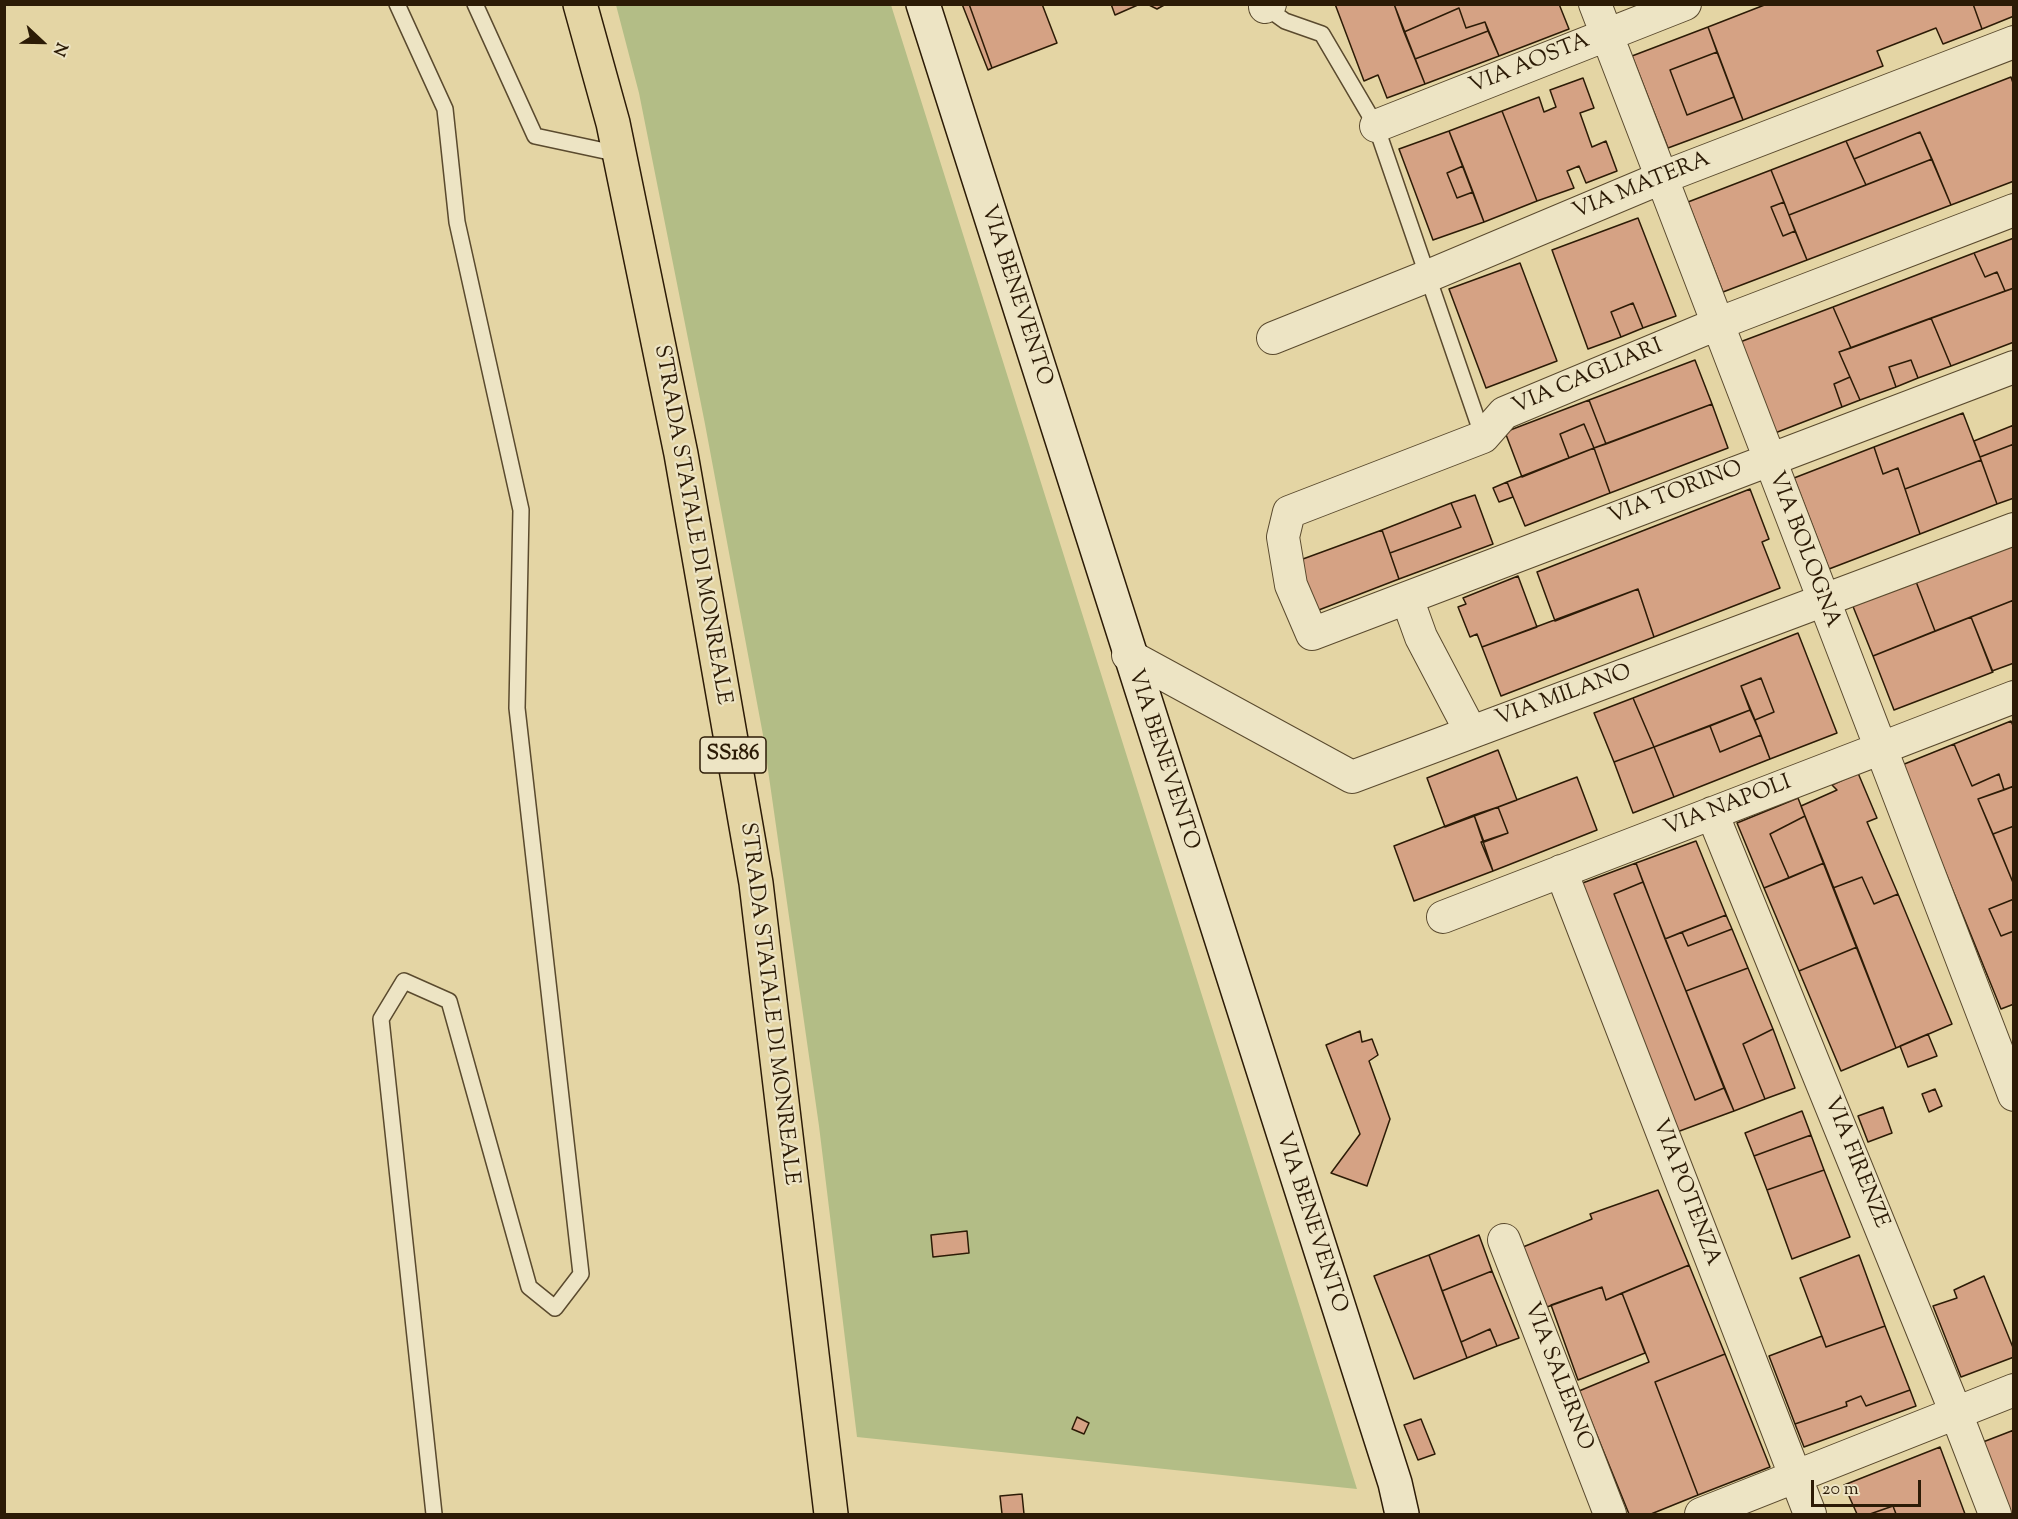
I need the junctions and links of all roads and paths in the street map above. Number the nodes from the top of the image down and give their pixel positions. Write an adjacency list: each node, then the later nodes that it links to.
1 (397, 4): 36 (lane)
2 (475, 4): 11 (lane)
3 (580, 4): 11 (main road, STRADA STATALE DI MONREALE / SS186)
4 (922, 4): 24 (main road, VIA BENEVENTO)
5 (1595, 4): 8 (street, VIA BOLOGNA)
6 (1685, 4): 8 (street, VIA AOSTA)
7 (1266, 5): 10 (lane)
8 (1607, 34): 10 (street, VIA AOSTA); 12 (street, VIA BOLOGNA)
9 (2013, 42): 12 (street, VIA MATERA)
10 (1376, 126): 14 (lane)
11 (619, 154): 37 (main road, STRADA STATALE DI MONREALE / SS186)
12 (1661, 177): 14 (street, VIA MATERA); 15 (street, VIA BOLOGNA)
13 (2013, 210): 15 (street, VIA CAGLIARI)
14 (1428, 276): 16 (street, VIA MATERA); 18 (lane)
15 (1717, 324): 18 (street, VIA CAGLIARI); 19 (street, VIA BOLOGNA)
16 (1273, 338)
17 (2013, 367): 19 (street, VIA TORINO)
18 (1483, 437): 23 (street, VIA CAGLIARI)
19 (1768, 458): 21 (street, VIA TORINO); 22 (street, VIA BOLOGNA)
20 (2013, 529): 22 (street, VIA MILANO)
21 (1407, 598): 23 (street, VIA TORINO); 26 (street)
22 (1822, 601): 26 (street, VIA MILANO); 27 (street, VIA BOLOGNA)
23 (1312, 634)
24 (1128, 655): 26 (street, VIA MILANO); 38 (main road, VIA BENEVENTO)
25 (2013, 697): 27 (street, VIA NAPOLI)
26 (1471, 732)
27 (1879, 749): 28 (street, VIA NAPOLI); 31 (street, VIA BOLOGNA)
28 (1712, 813): 29 (street, VIA NAPOLI); 34 (street, VIA FIRENZE)
29 (1561, 871): 30 (street, VIA NAPOLI); 35 (street, VIA POTENZA)
30 (1443, 917)
31 (2013, 1095)
32 (1504, 1240): 39 (street, VIA SALERNO)
33 (2013, 1390): 34 (street)
34 (1956, 1413): 35 (street); 42 (street, VIA FIRENZE)
35 (1794, 1477): 40 (street); 41 (street, VIA POTENZA)
36 (434, 1515)
37 (831, 1515)
38 (1402, 1515)
39 (1610, 1515)
40 (1701, 1515)
41 (1810, 1515)
42 (1995, 1515)

